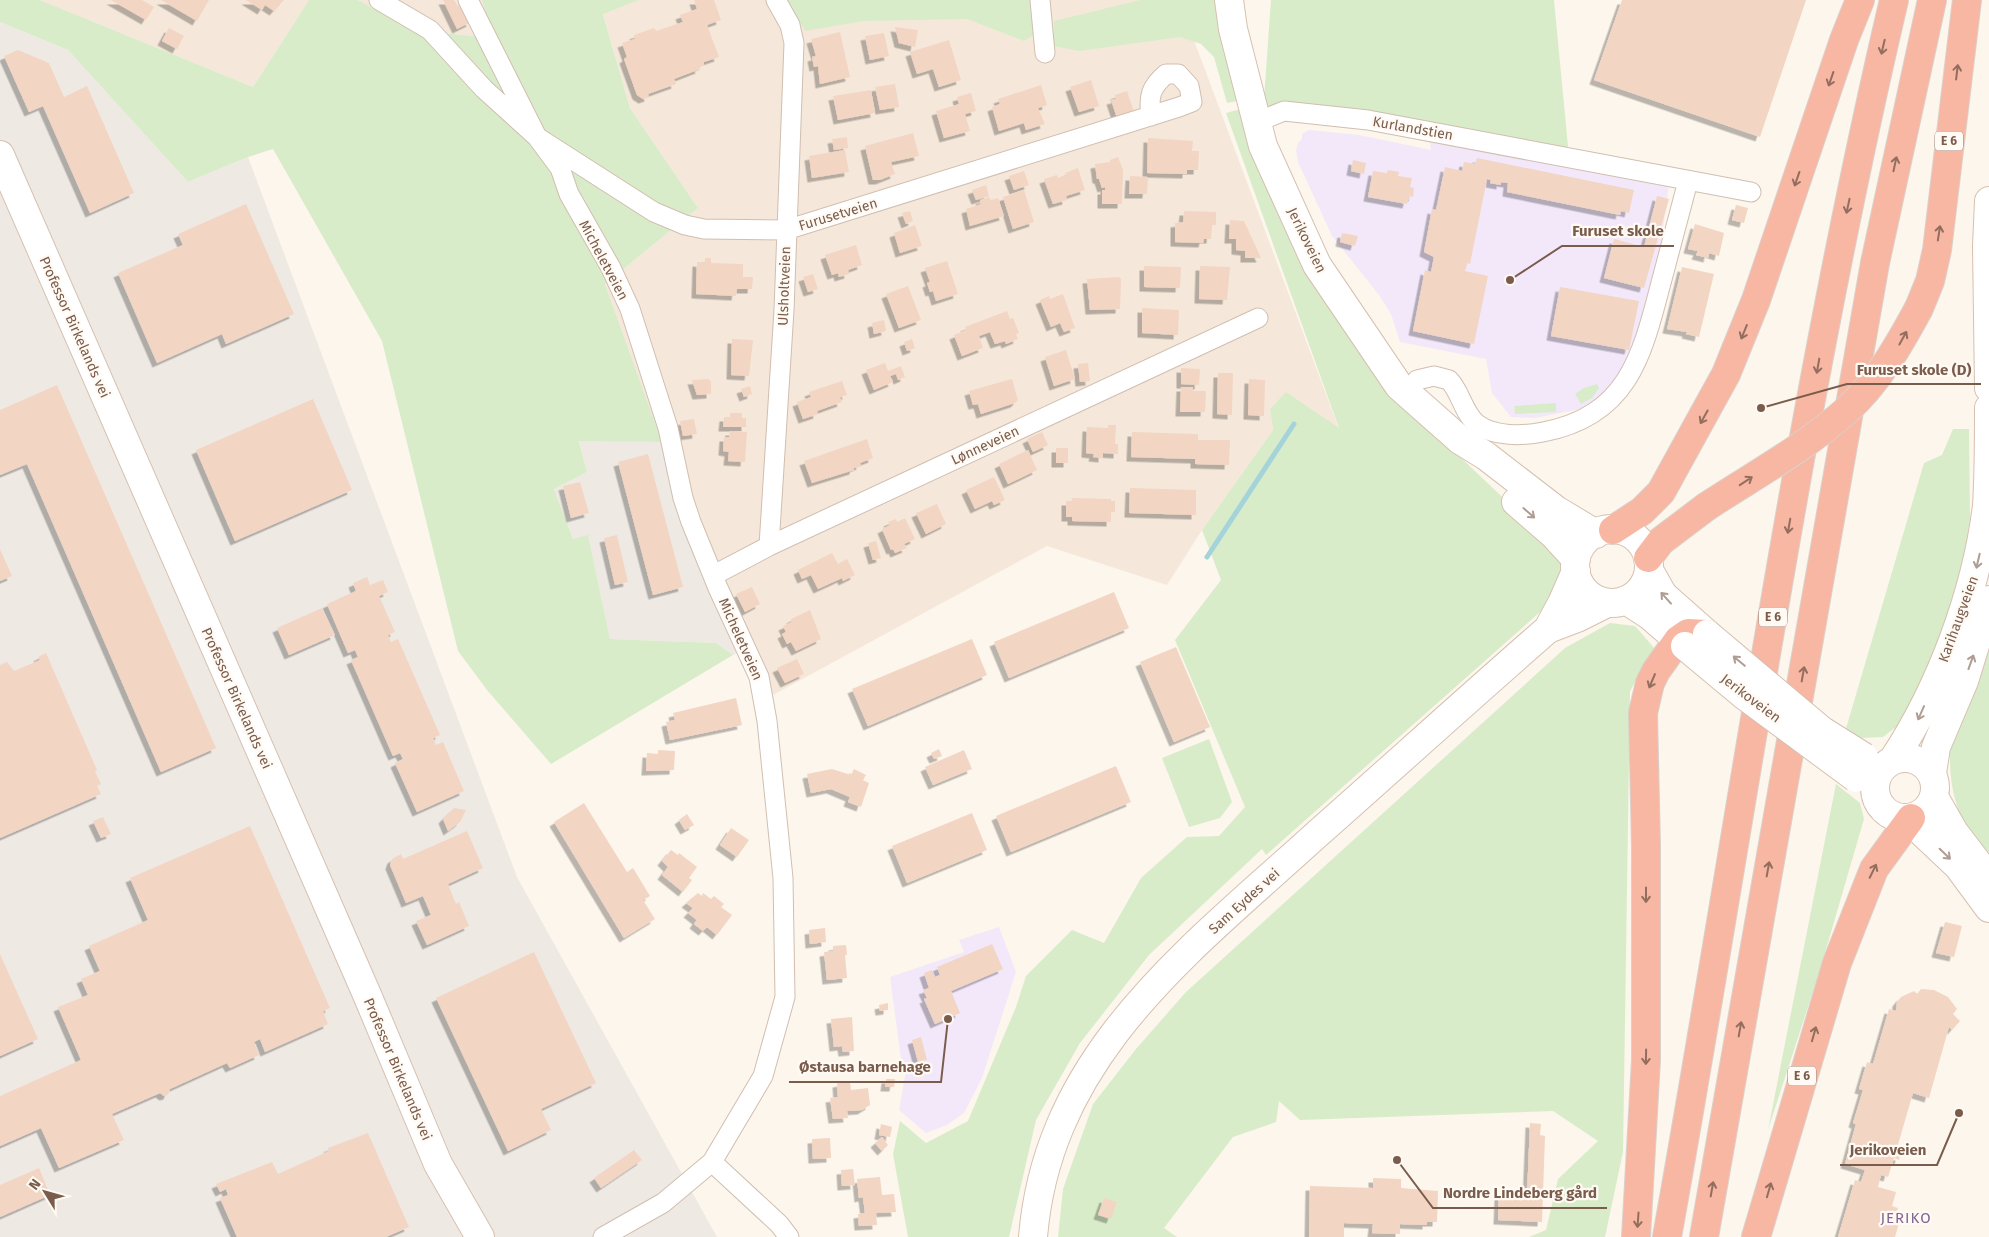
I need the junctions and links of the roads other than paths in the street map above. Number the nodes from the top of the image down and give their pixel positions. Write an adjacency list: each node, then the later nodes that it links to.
1 (379, 0): 13 (street, Micheletveien)
2 (468, 0): 13 (street, Micheletveien)
3 (776, 0): 18 (street, Ulsholtveien)
4 (1040, 0): 10 (street)
5 (1229, 0): 12 (main road, Jerikoveien)
6 (1860, 0): 24 (highway, one-way to 24)
7 (1894, 0): 44 (highway, E 6, one-way to 44)
8 (1932, 0): 45 (highway, one-way to 8)
9 (1967, 0): 26 (highway, E 6, one-way to 9, bridge)
10 (1045, 53)
11 (1151, 116): 18 (street, Furusetveien)
12 (1257, 122): 15 (street, Kurlandstien); 23 (main road, Jerikoveien)
13 (537, 137): 18 (street, Furusetveien); 28 (street, Micheletveien)
14 (0, 155): 39 (main road, Professor Birkelands vei)
15 (1688, 181): 16 (street, Kurlandstien); 20 (street)
16 (1751, 192)
17 (1989, 201): 21 (main road)
18 (786, 230): 25 (street, Ulsholtveien)
19 (1258, 318): 25 (street, Lønneveien)
20 (1417, 380)
21 (1989, 388)
22 (1989, 408): 33 (main road, Karihaugveien, one-way to 33)
23 (1460, 440): 24 (main road, Jerikoveien); 27 (main road, Jerikoveien, one-way to 27)
24 (1604, 532): 26 (main road, Jerikoveien); 27 (main road)
25 (769, 546): 28 (street, Lønneveien)
26 (1648, 564): 30 (main road); 32 (main road, Jerikoveien, one-way to 26)
27 (1576, 565): 30 (main road, Jerikoveien); 31 (main road, Sam Eydes vei)
28 (714, 575): 38 (street, Micheletveien)
29 (1989, 600): 34 (main road, Karihaugveien, one-way to 29)
30 (1616, 602): 31 (main road, Sam Eydes vei); 32 (main road, Jerikoveien)
31 (1548, 629): 42 (main road, Sam Eydes vei)
32 (1690, 635): 33 (main road, Jerikoveien, bridge); 43 (highway, one-way to 43)
33 (1875, 771): 34 (main road); 35 (main road, Jerikoveien)
34 (1933, 785): 35 (main road); 36 (main road)
35 (1912, 818): 37 (main road, one-way to 37); 46 (highway, E 6, one-way to 35)
36 (1989, 878)
37 (1989, 908)
38 (712, 1162): 40 (street, Micheletveien); 41 (street)
39 (480, 1237)
40 (603, 1237)
41 (789, 1237)
42 (1033, 1237)
43 (1636, 1237)
44 (1667, 1237)
45 (1704, 1237)
46 (1756, 1237)

